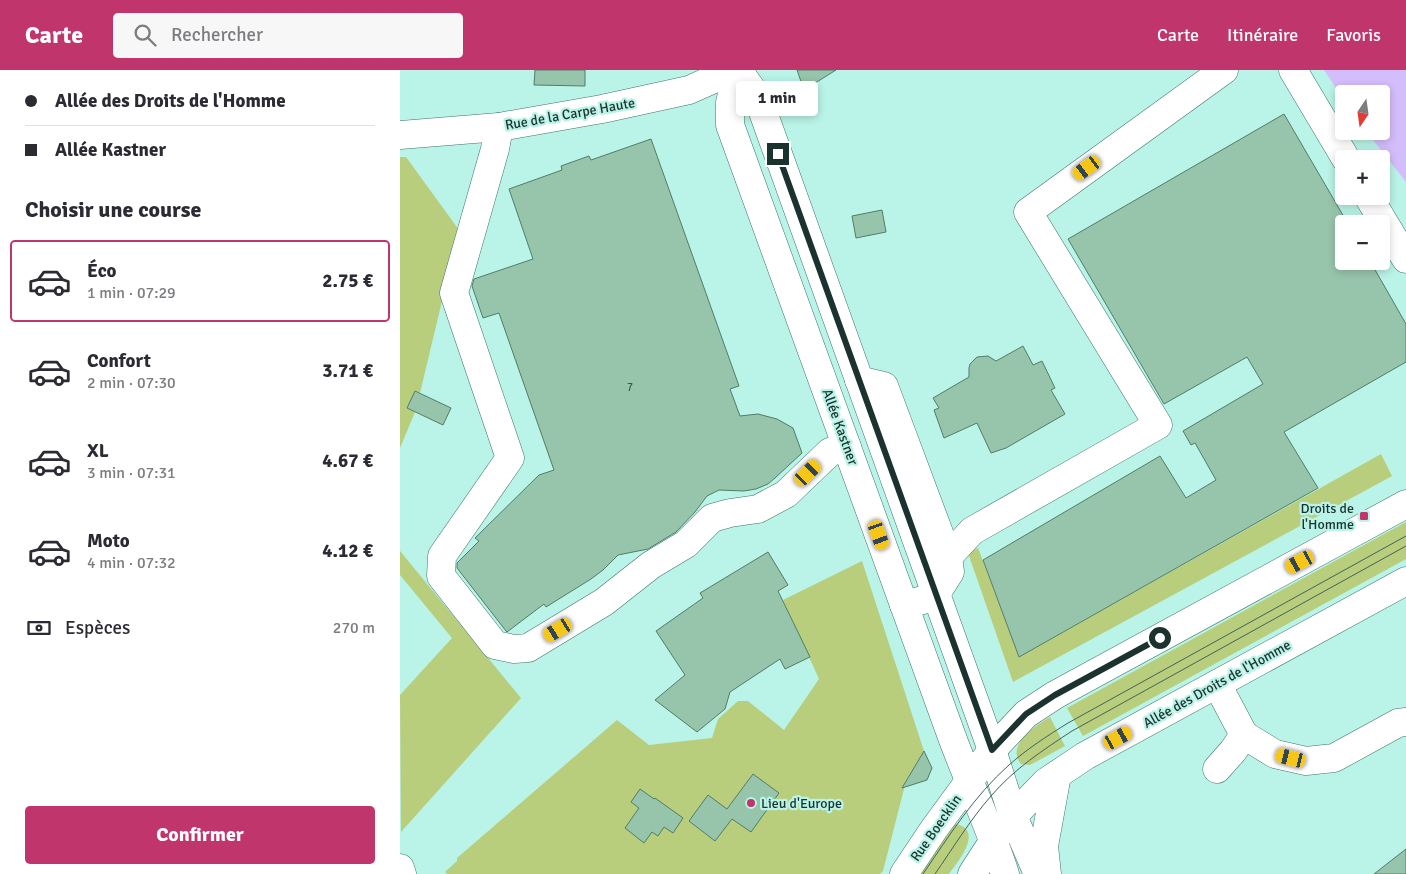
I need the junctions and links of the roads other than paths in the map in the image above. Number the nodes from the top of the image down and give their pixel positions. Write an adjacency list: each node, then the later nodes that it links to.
1 (736, 70): 4 (main road, Rue de la Carpe Haute); 8 (main road); 9 (main road, Allée Kastner)
2 (1224, 70): 15 (main road)
3 (1293, 70): 6 (main road)
4 (499, 127): 5 (main road, Rue de la Carpe Haute); 12 (main road)
5 (400, 135)
6 (1341, 150)
7 (1373, 205): 10 (main road)
8 (798, 209): 9 (main road); 11 (main road)
9 (765, 223): 12 (main road, Allée Kastner)
10 (1406, 259)
11 (859, 380): 14 (main road); 18 (main road)
12 (847, 447): 19 (main road, Allée Kastner)
13 (1406, 504): 23 (main road)
14 (936, 525): 15 (main road); 16 (main road)
15 (972, 531): 16 (main road)
16 (948, 557): 18 (main road)
17 (1406, 581): 20 (main road, Allée des Droits de l'Homme)
18 (936, 594): 19 (main road); 23 (main road)
19 (904, 605): 26 (main road, Allée Kastner)
20 (1217, 684): 22 (main road); 25 (main road, Allée des Droits de l'Homme)
21 (1406, 722): 22 (main road)
22 (1244, 735): 24 (main road)
23 (992, 750): 26 (main road); 27 (main road)
24 (1216, 769)
25 (1057, 775): 27 (main road, Allée des Droits de l'Homme); 35 (main road)
26 (970, 781): 28 (main road, Allée Kastner); 31 (main road, Rue Boecklin)
27 (1013, 816): 28 (main road, Allée des Droits de l'Homme); 34 (main road)
28 (994, 840): 32 (main road); 33 (main road, Allée Kastner)
29 (400, 868): 30 (main road)
30 (402, 874)
31 (904, 874)
32 (972, 874)
33 (1005, 874)
34 (1038, 874)
35 (1046, 874)

